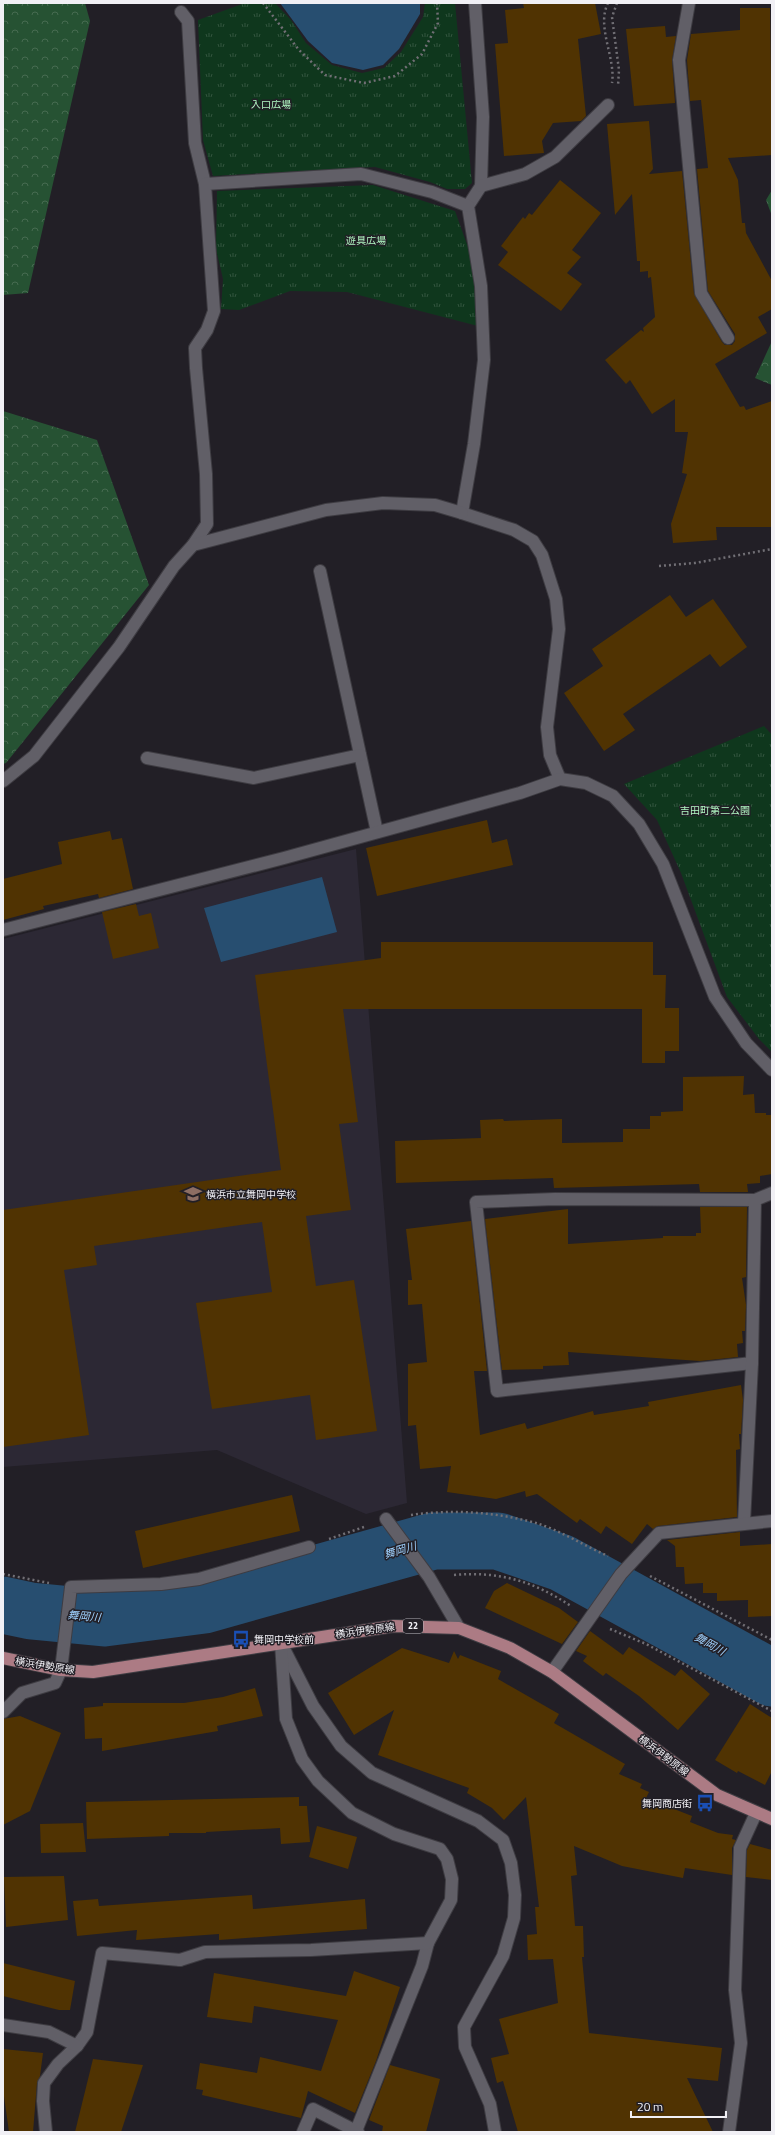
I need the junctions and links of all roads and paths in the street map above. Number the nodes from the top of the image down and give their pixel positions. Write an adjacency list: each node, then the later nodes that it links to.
1 (263, 3): 2 (path)
2 (437, 3)
3 (475, 3): 10 (street)
4 (608, 3): 8 (path)
5 (617, 3): 8 (path)
6 (689, 3): 12 (street)
7 (181, 12): 9 (street)
8 (608, 105): 10 (street)
9 (205, 184): 11 (street); 14 (street)
10 (481, 186): 11 (street)
11 (468, 206): 13 (street)
12 (728, 338)
13 (462, 513): 14 (street); 20 (street)
14 (193, 545): 21 (street)
15 (772, 549): 16 (path)
16 (659, 566)
17 (320, 571): 18 (street)
18 (360, 755): 19 (street); 22 (street)
19 (147, 758)
20 (560, 779): 22 (street); 24 (street)
21 (3, 781)
22 (378, 832): 23 (street)
23 (3, 930)
24 (772, 1070)
25 (772, 1193): 26 (street)
26 (755, 1200): 27 (street); 27 (street)
27 (752, 1363): 30 (street)
28 (386, 1519): 31 (path); 32 (path); 33 (street)
29 (772, 1521): 30 (street)
30 (744, 1523): 32 (street)
31 (309, 1547): 35 (street)
32 (629, 1565): 36 (street); 38 (path)
33 (426, 1573): 36 (path); 37 (street)
34 (3, 1574): 35 (path)
35 (70, 1592): 41 (street)
36 (593, 1613): 42 (street); 43 (path)
37 (459, 1628): 39 (main road, 横浜伊勢原線 / 22); 42 (main road, 横浜伊勢原線 / 22)
38 (772, 1640)
39 (281, 1642): 41 (main road, 横浜伊勢原線 / 22); 47 (street); 53 (street)
40 (3, 1658): 41 (main road, 横浜伊勢原線 / 22)
41 (61, 1670): 44 (street)
42 (552, 1672): 45 (main road, 横浜伊勢原線 / 22)
43 (772, 1711)
44 (3, 1712)
45 (756, 1813): 46 (main road, 横浜伊勢原線 / 22); 54 (street)
46 (772, 1819)
47 (428, 1942): 49 (street); 50 (street)
48 (3, 2025): 49 (street)
49 (78, 2046): 51 (street)
50 (357, 2131): 52 (street)
51 (46, 2132)
52 (304, 2132)
53 (495, 2132)
54 (729, 2132)

